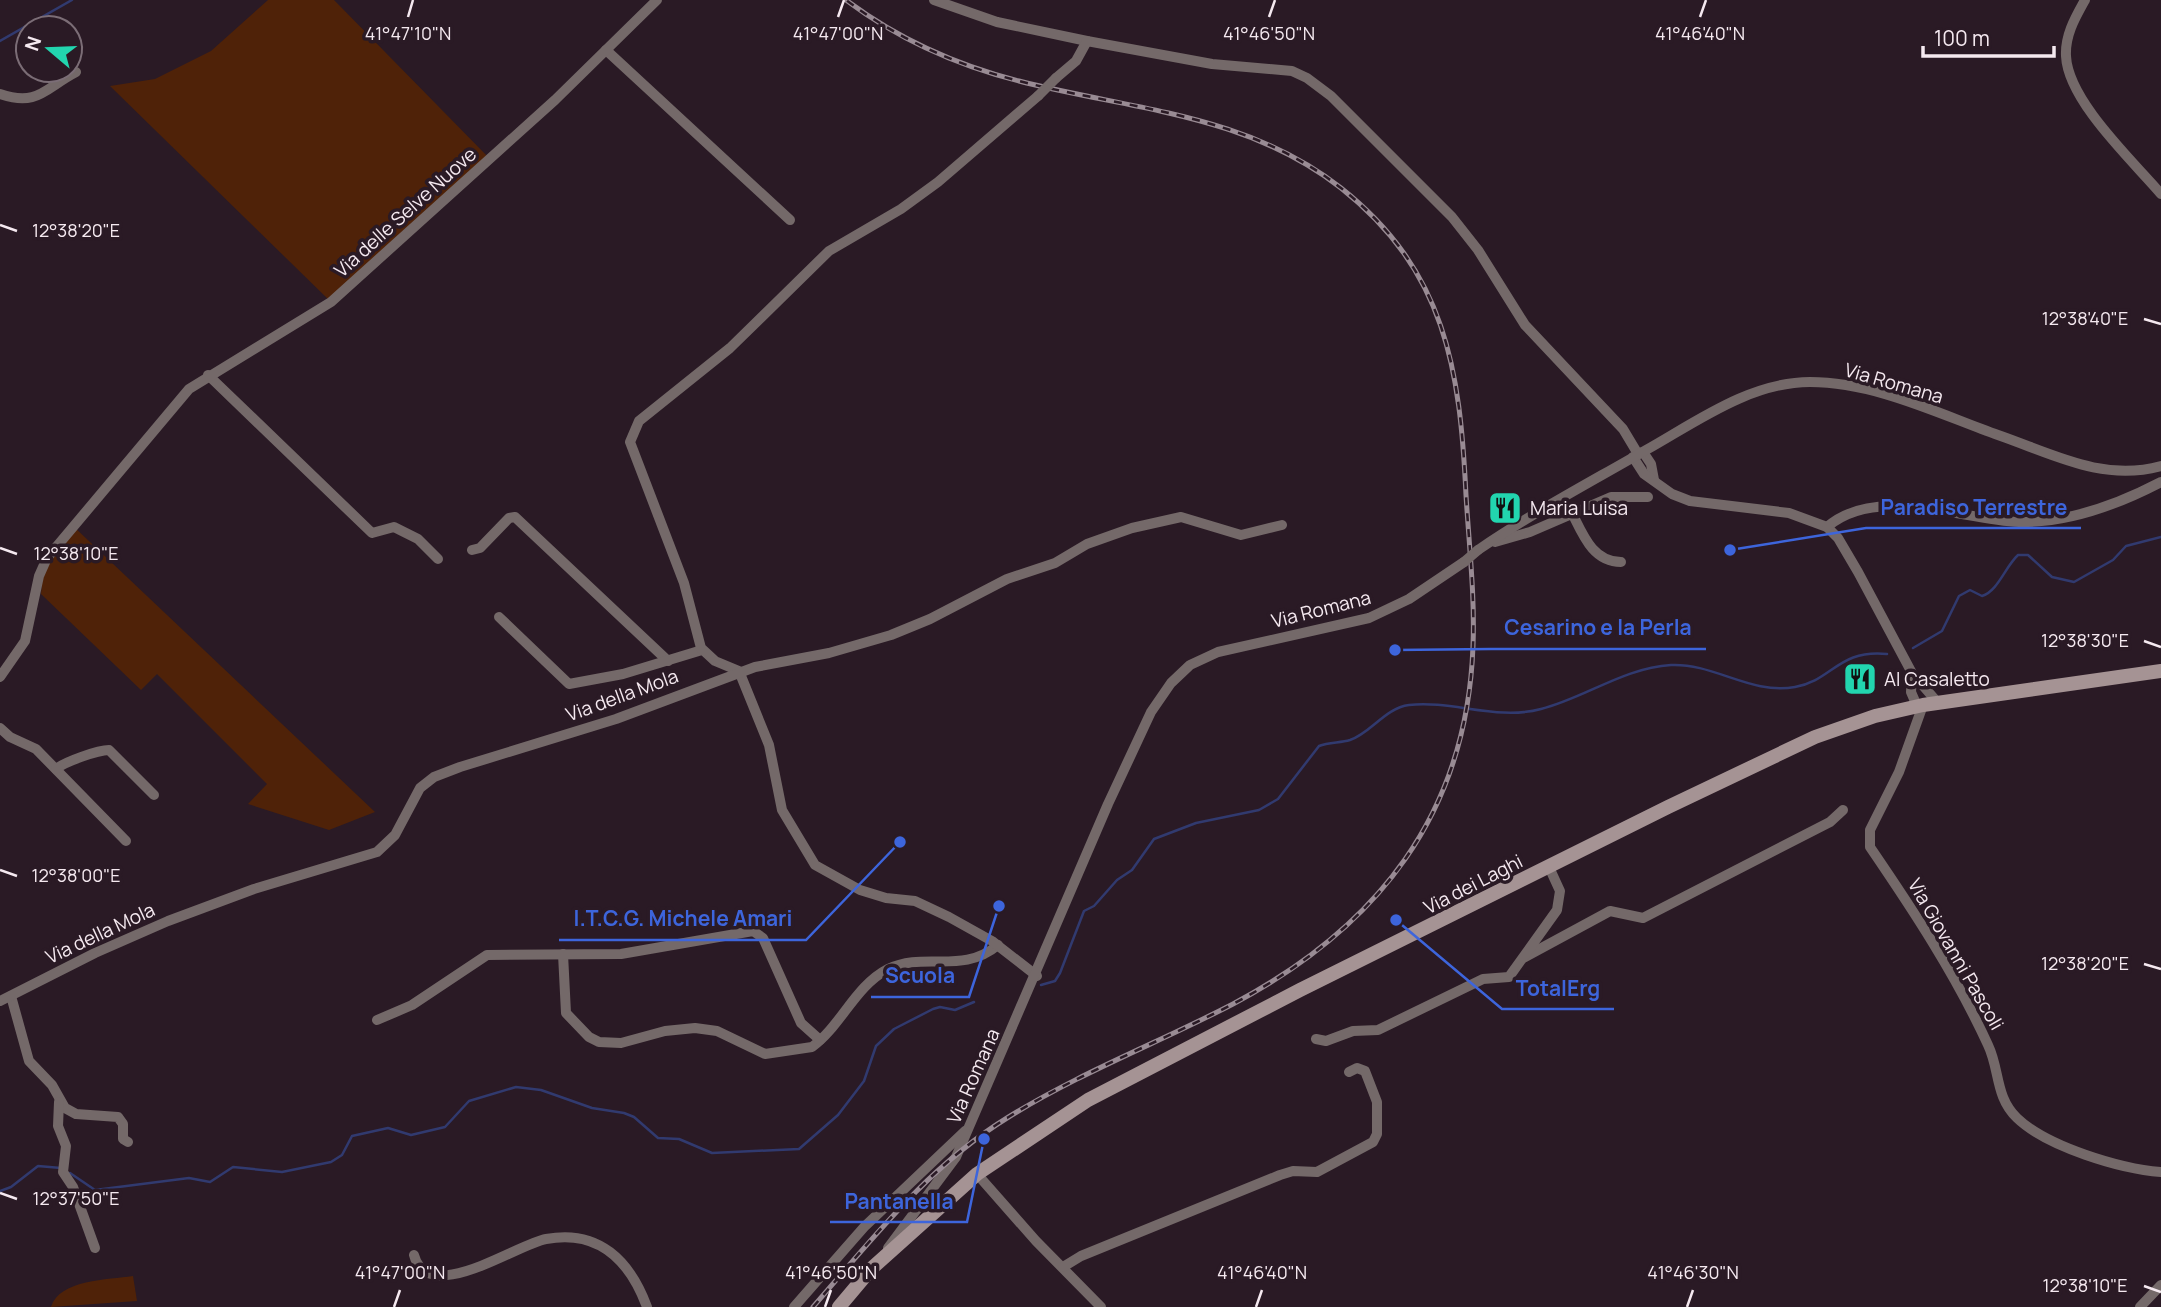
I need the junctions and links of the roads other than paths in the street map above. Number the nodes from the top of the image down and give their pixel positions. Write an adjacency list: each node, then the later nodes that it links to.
1 (657, 0): 5 (street, Via delle Selve Nuove)
2 (934, 0): 4 (street)
3 (2085, 0): 8 (street)
4 (1087, 41): 11 (street); 23 (street, bridge)
5 (606, 50): 9 (street); 10 (street, Via delle Selve Nuove)
6 (57, 84): 7 (street)
7 (0, 94)
8 (2161, 194)
9 (790, 219)
10 (208, 375): 20 (street); 28 (street, Via delle Selve Nuove)
11 (1638, 454): 12 (street, Via Romana); 17 (street); 18 (street, Via Romana)
12 (2161, 466)
13 (2161, 482): 17 (street)
14 (1648, 497): 15 (street)
15 (1572, 513): 18 (street); 21 (street)
16 (1282, 525): 26 (street, Via della Mola)
17 (1827, 527): 27 (street)
18 (1489, 543): 41 (street, Via Romana, bridge)
19 (471, 550): 24 (street)
20 (438, 559)
21 (1621, 562)
22 (499, 617): 24 (street)
23 (702, 650): 24 (street); 26 (street)
24 (668, 661)
25 (2161, 671): 30 (main road, Via dei Laghi)
26 (740, 673): 38 (street); 42 (street, Via della Mola)
27 (1912, 673): 29 (street); 30 (street)
28 (0, 677)
29 (1911, 692): 30 (street); 31 (street)
30 (1926, 702): 31 (main road, Via dei Laghi); 50 (street, Via Giovanni Pascoli)
31 (1902, 710): 37 (main road, Via dei Laghi)
32 (0, 728): 33 (street)
33 (56, 769): 34 (street); 36 (street)
34 (154, 795)
35 (1843, 810): 40 (street)
36 (126, 841)
37 (1549, 867): 40 (street); 51 (main road, Via dei Laghi)
38 (998, 945): 41 (street); 44 (street)
39 (563, 954): 43 (street); 44 (street); 44 (street)
40 (1525, 957): 45 (street)
41 (1037, 976): 48 (street, Via Romana)
42 (5, 998): 47 (street, Via della Mola)
43 (377, 1020)
44 (820, 1040)
45 (1316, 1040)
46 (1349, 1072): 54 (street)
47 (60, 1102): 49 (street); 52 (street)
48 (969, 1126): 55 (street, Via Romana); 58 (street)
49 (128, 1142)
50 (2161, 1172)
51 (976, 1174): 54 (street); 55 (main road, Via dei Laghi)
52 (95, 1248)
53 (414, 1255): 57 (street)
54 (1063, 1267): 60 (street)
55 (871, 1269): 59 (main road, Via dei Laghi)
56 (2161, 1285): 61 (street)
57 (647, 1307)
58 (794, 1307)
59 (839, 1307)
60 (1101, 1307)
61 (2140, 1307)

